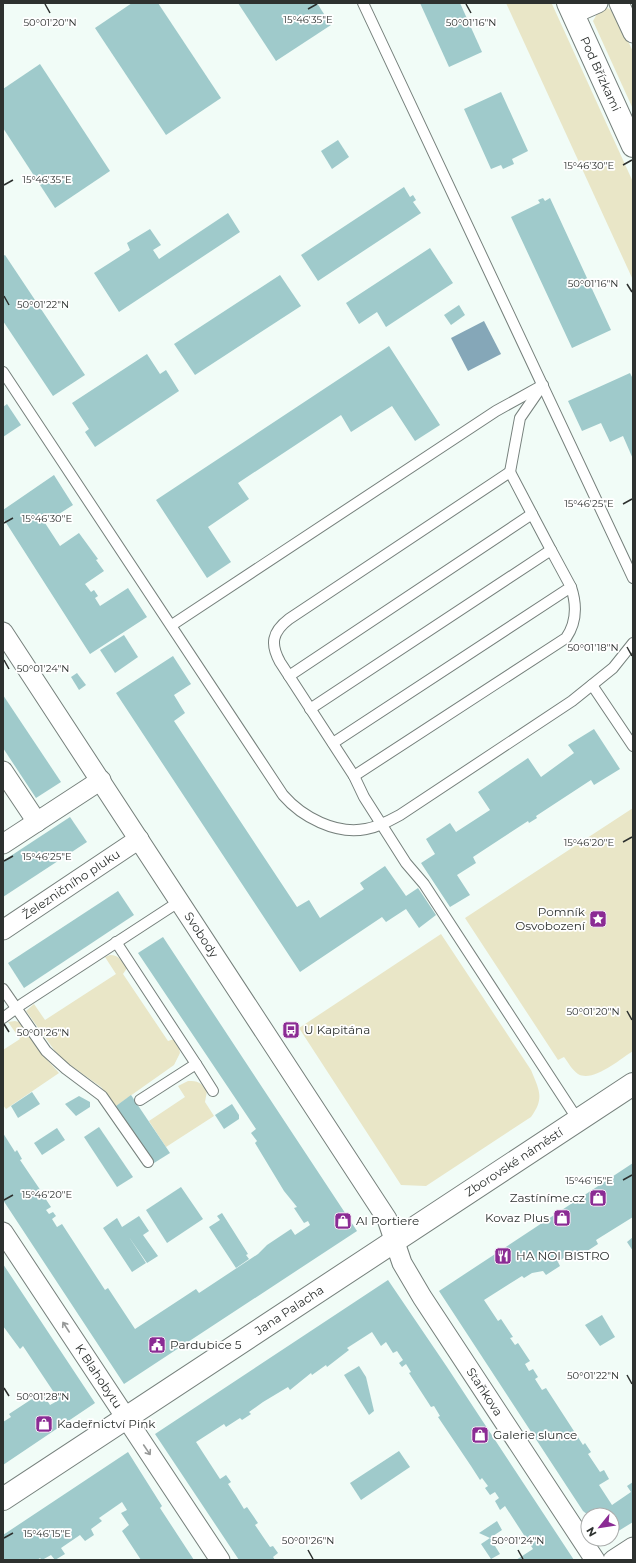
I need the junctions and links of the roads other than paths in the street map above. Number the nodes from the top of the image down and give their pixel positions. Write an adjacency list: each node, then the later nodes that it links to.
1 (364, 3): 8 (lane)
2 (598, 3): 4 (street)
3 (619, 3): 5 (street)
4 (570, 9): 6 (main road, Pod Břízkami)
5 (633, 33)
6 (633, 146)
7 (3, 372): 14 (lane)
8 (543, 385): 9 (lane); 12 (lane); 14 (lane)
9 (510, 472): 10 (lane); 17 (lane)
10 (532, 514): 11 (lane); 17 (lane)
11 (551, 550): 13 (lane); 19 (lane)
12 (633, 578)
13 (570, 587): 20 (lane); 23 (lane)
14 (172, 624): 26 (lane)
15 (3, 632): 24 (street, Svobody)
16 (633, 643): 18 (lane)
17 (289, 676): 19 (lane)
18 (592, 685): 21 (lane); 26 (lane)
19 (310, 709): 20 (lane)
20 (333, 743): 23 (lane)
21 (633, 746)
22 (3, 771): 25 (street)
23 (354, 776): 26 (lane)
24 (100, 780): 25 (street); 27 (street, Svobody)
25 (37, 822): 28 (street)
26 (382, 824): 39 (lane)
27 (139, 839): 29 (street, Svobody); 30 (street, Železničního pluku)
28 (3, 844)
29 (180, 901): 31 (lane); 42 (street, Svobody)
30 (3, 930)
31 (116, 942): 33 (lane); 35 (lane)
32 (3, 989): 33 (lane)
33 (16, 1008): 34 (lane); 40 (lane)
34 (3, 1018)
35 (196, 1064): 37 (lane); 38 (lane)
36 (633, 1084): 39 (main road, Zborovské náměstí)
37 (213, 1090)
38 (140, 1100)
39 (578, 1120): 42 (main road, Zborovské náměstí)
40 (148, 1162)
41 (3, 1232): 43 (street, K Blahobytu, one-way to 41)
42 (395, 1241): 43 (main road, Jana Palacha); 47 (street, Staňkova)
43 (126, 1418): 44 (main road, Jana Palacha); 46 (street, K Blahobytu, one-way to 46)
44 (3, 1499)
45 (633, 1547): 48 (street)
46 (220, 1560)
47 (595, 1560)
48 (613, 1560)

